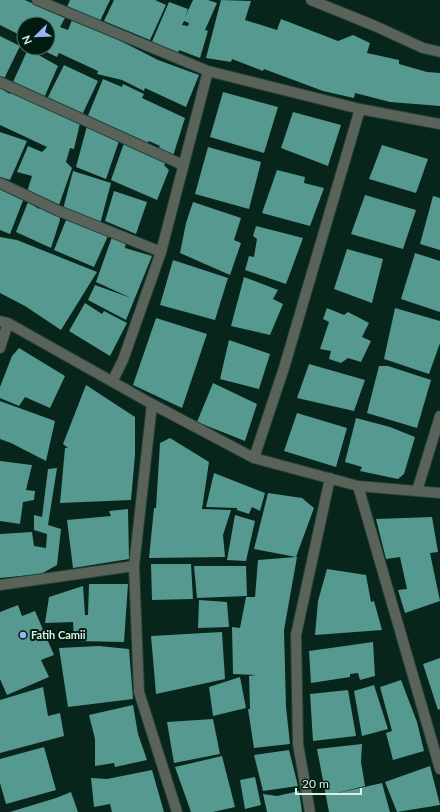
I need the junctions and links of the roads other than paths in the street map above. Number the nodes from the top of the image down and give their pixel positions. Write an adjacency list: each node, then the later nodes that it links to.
1 (37, 0): 4 (street)
2 (310, 0): 3 (street)
3 (440, 52)
4 (208, 71): 6 (street); 8 (street)
5 (0, 82): 8 (street)
6 (360, 109): 7 (street); 16 (street)
7 (440, 124)
8 (183, 165): 10 (street)
9 (0, 183): 10 (street)
10 (160, 252): 13 (street)
11 (4, 322): 12 (street); 13 (street)
12 (0, 348)
13 (113, 380): 14 (street)
14 (152, 404): 16 (street); 21 (street)
15 (440, 416): 19 (street)
16 (254, 458): 17 (street)
17 (330, 478): 18 (street); 25 (street)
18 (358, 486): 19 (street); 23 (street)
19 (417, 491): 20 (street)
20 (440, 493)
21 (134, 566): 22 (street); 24 (street)
22 (0, 585)
23 (440, 769)
24 (176, 812)
25 (310, 812)

